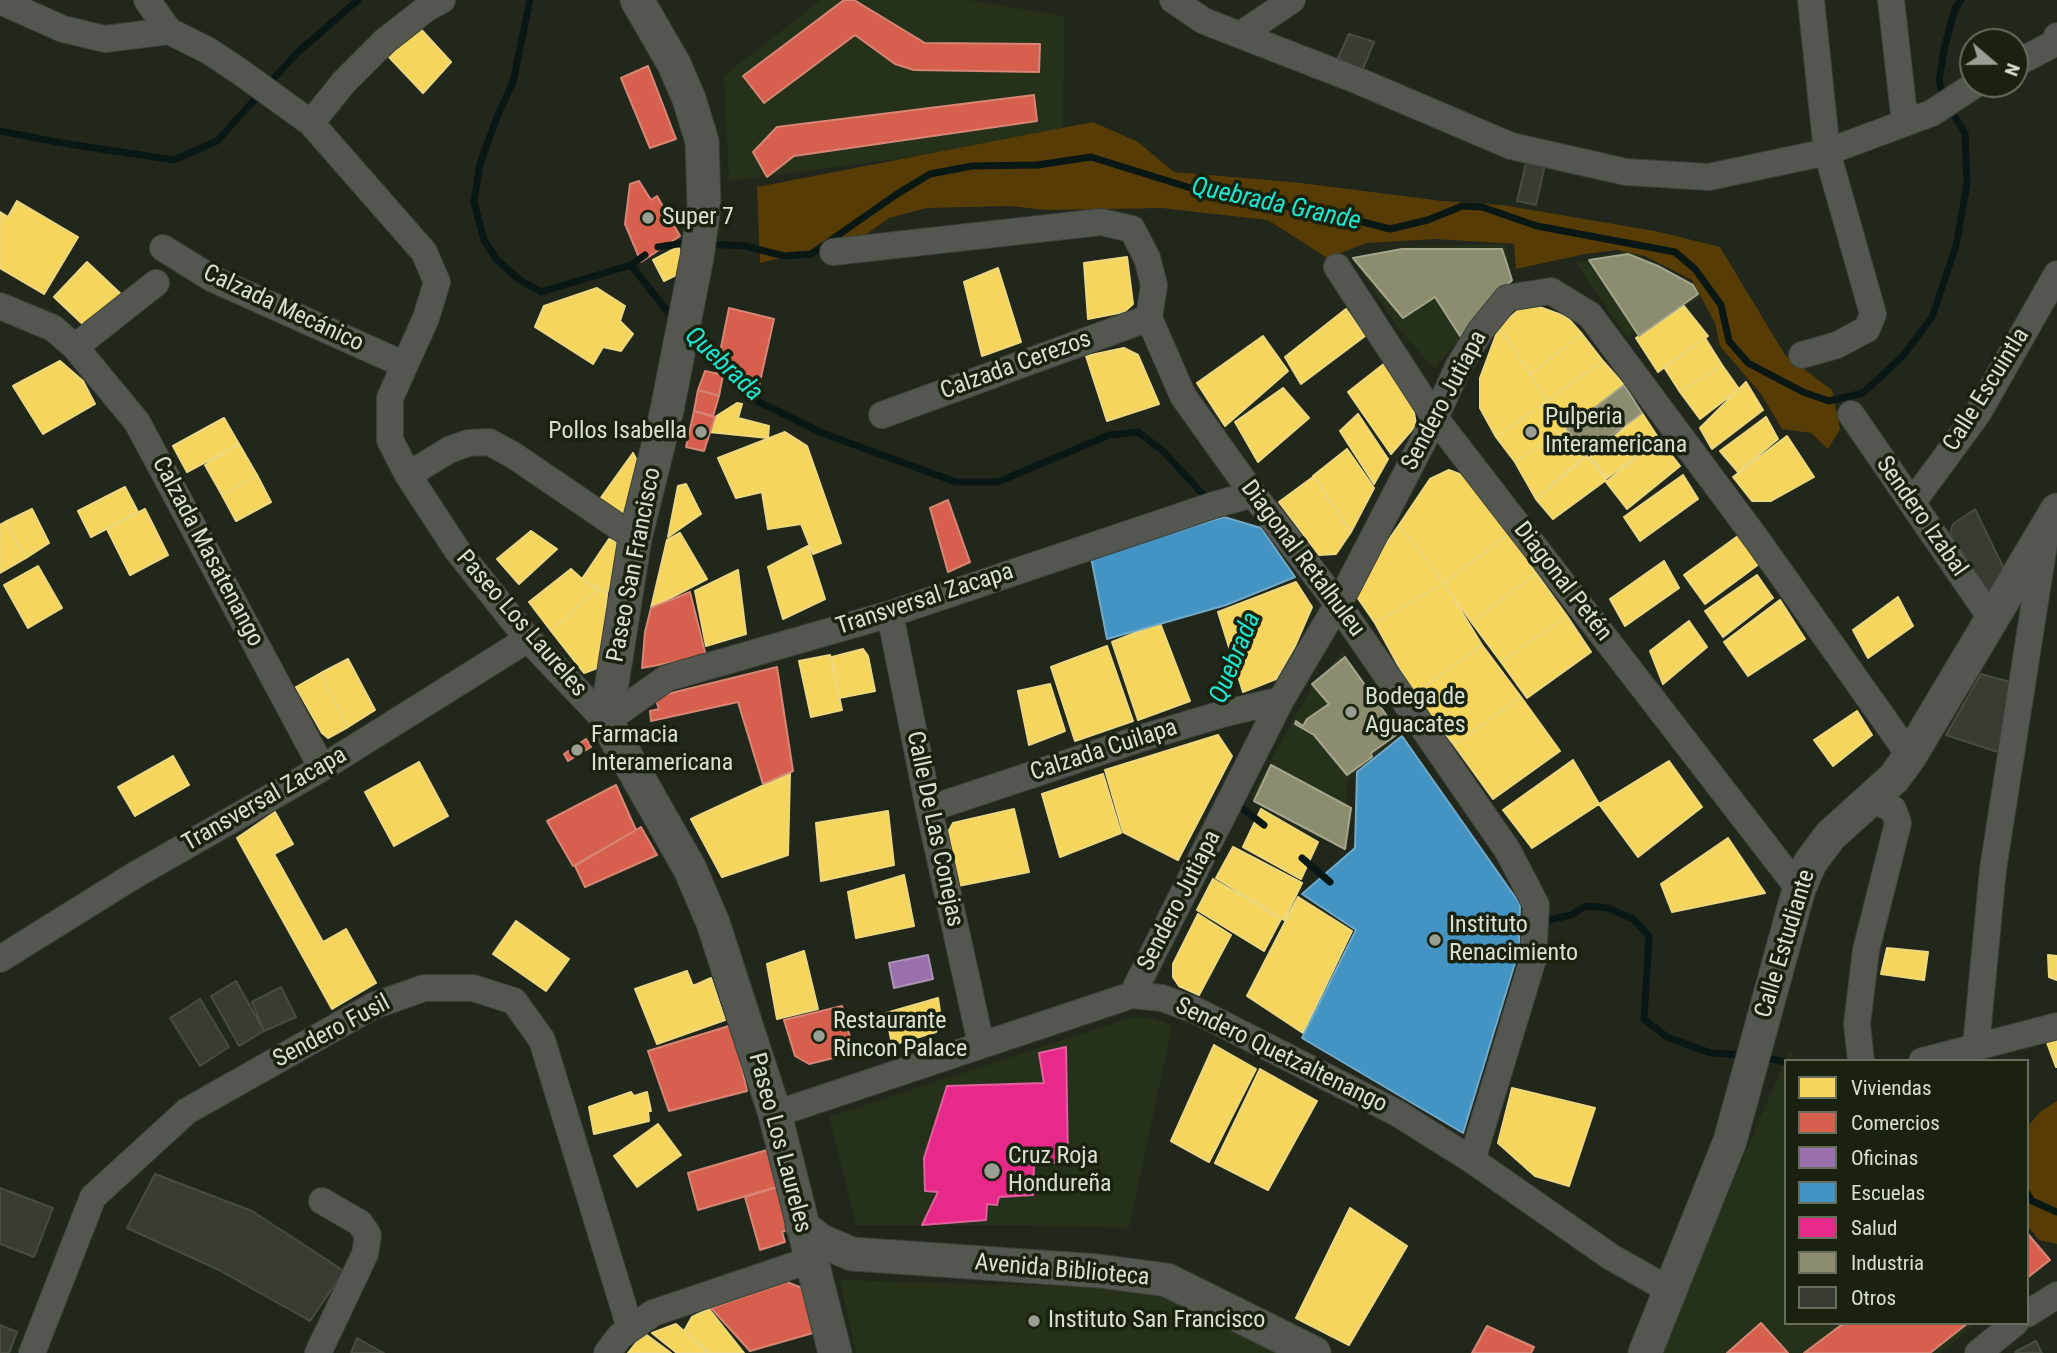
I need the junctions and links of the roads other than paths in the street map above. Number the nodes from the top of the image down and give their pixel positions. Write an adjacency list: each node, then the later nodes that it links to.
1 (147, 0): 10 (street, Paseo Los Laureles)
2 (442, 0): 15 (street)
3 (637, 0): 18 (street, Paseo San Francisco)
4 (656, 0): 18 (street, Paseo San Francisco)
5 (1173, 0): 11 (street)
6 (1292, 0): 11 (street)
7 (1811, 0): 17 (street)
8 (0, 1): 10 (street)
9 (1898, 7): 16 (street)
10 (169, 31): 15 (street, Paseo Los Laureles)
11 (1240, 35): 17 (street)
12 (2056, 41): 13 (street)
13 (2029, 56)
14 (1959, 95): 16 (street)
15 (302, 116): 28 (street, Paseo Los Laureles)
16 (1905, 123): 17 (street)
17 (1827, 152): 27 (street)
18 (711, 207): 36 (street, Paseo San Francisco)
19 (163, 248): 28 (street, Calzada Mecánico)
20 (833, 252): 25 (street)
21 (1337, 267): 31 (street, Diagonal Petén)
22 (2057, 274): 34 (street, Calle Escuintla)
23 (156, 283): 26 (street)
24 (0, 306): 26 (street)
25 (1149, 318): 30 (street, Calzada Cerezos); 33 (street, Diagonal Retalhuleu)
26 (75, 347): 44 (street, Calzada Masatenango)
27 (1802, 355)
28 (405, 365): 32 (street, Paseo Los Laureles)
29 (1852, 414): 34 (street, Sendero Izabal)
30 (882, 415)
31 (1435, 418): 37 (street, Sendero Jutiapa); 43 (street, Sendero Jutiapa); 47 (street, Diagonal Petén)
32 (408, 475): 36 (street); 40 (street, Paseo Los Laureles)
33 (1253, 494): 37 (street, Diagonal Retalhuleu); 38 (street, Transversal Zacapa)
34 (1912, 503): 39 (street, Sendero Izabal)
35 (2052, 520): 39 (street, Calle Estudiante); 52 (street)
36 (635, 538): 42 (street, Paseo San Francisco)
37 (1337, 603): 41 (street, Sendero Jutiapa); 56 (street, Diagonal Retalhuleu)
38 (890, 614): 42 (street, Transversal Zacapa); 46 (street, Calle De Las Conejas)
39 (1991, 618): 43 (street, Calle Estudiante)
40 (528, 639): 42 (street, Paseo Los Laureles); 44 (street, Transversal Zacapa)
41 (1281, 700): 46 (street, Calzada Cuilapa); 49 (street, Sendero Jutiapa)
42 (606, 721): 55 (street, Paseo Los Laureles)
43 (1910, 756): 45 (street, Calle Estudiante)
44 (322, 768): 48 (street, Transversal Zacapa)
45 (1870, 799): 47 (street, Calle Estudiante); 53 (street)
46 (929, 809): 51 (street, Calle De Las Conejas)
47 (1799, 889): 61 (street, Calle Estudiante)
48 (0, 959)
49 (1132, 995): 51 (street, Sendero Quetzaltenango); 56 (street, Sendero Quetzaltenango)
50 (2057, 1026): 52 (street)
51 (981, 1044): 55 (street, Sendero Quetzaltenango)
52 (1976, 1046): 54 (street)
53 (1861, 1059)
54 (1929, 1059)
55 (775, 1114): 58 (street, Paseo Los Laureles)
56 (1472, 1160): 61 (street, Sendero Quetzaltenango)
57 (322, 1201): 67 (street)
58 (802, 1226): 59 (street, Avenida Biblioteca); 60 (street, Paseo Los Laureles)
59 (852, 1254): 60 (street); 70 (street, Avenida Biblioteca)
60 (814, 1276): 65 (street); 69 (street, Paseo Los Laureles)
61 (1671, 1291): 71 (street, Calle Estudiante)
62 (2057, 1295): 63 (street)
63 (2029, 1313)
64 (2013, 1325): 72 (street)
65 (630, 1328): 66 (street, Sendero Fusil); 68 (street)
66 (32, 1353)
67 (318, 1353)
68 (607, 1353)
69 (835, 1353)
70 (1314, 1353)
71 (1645, 1353)
72 (1978, 1353)

